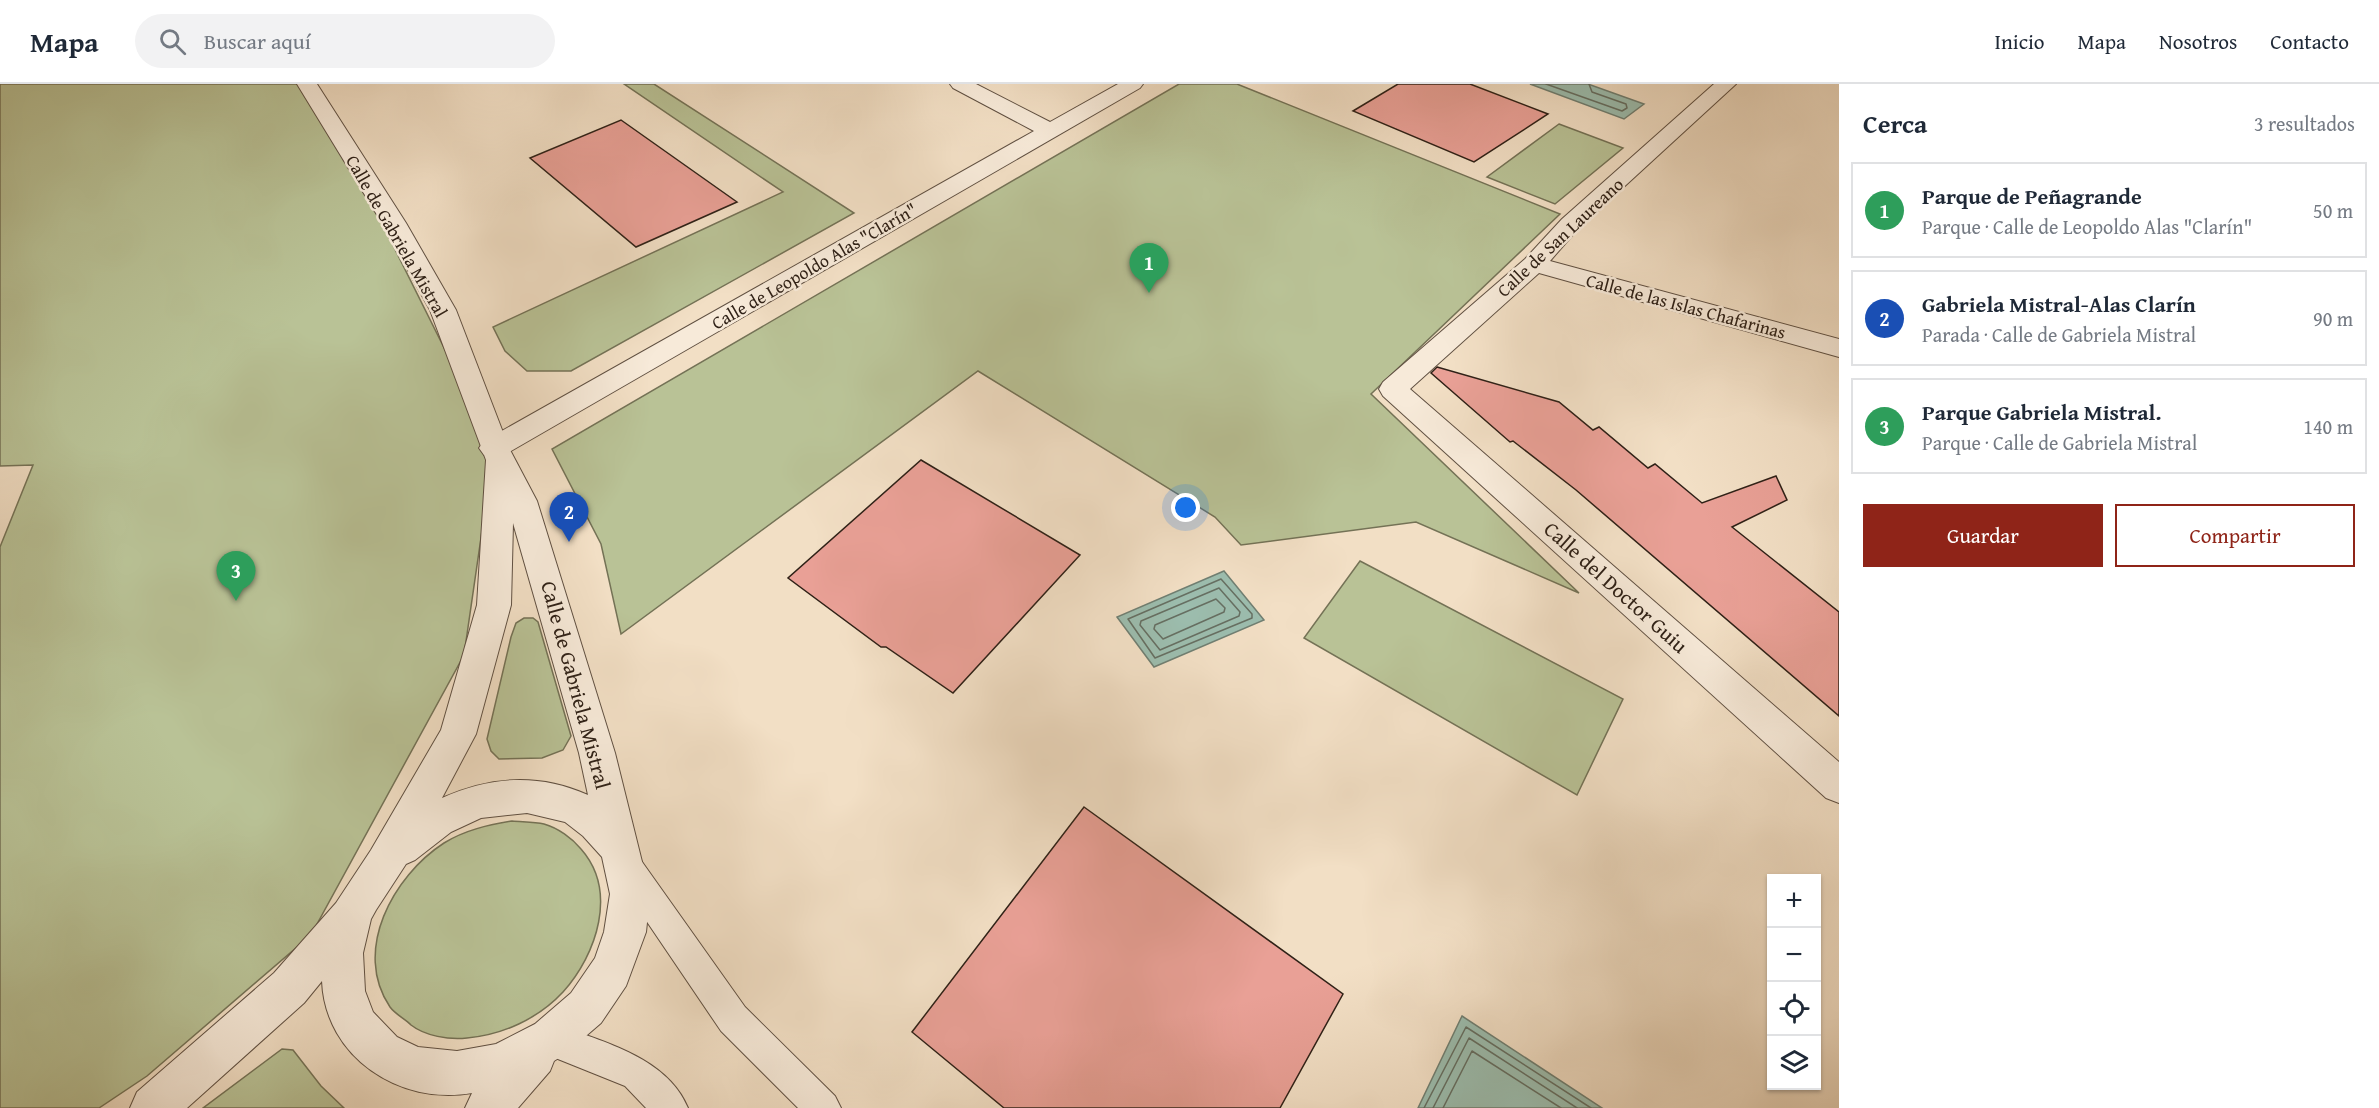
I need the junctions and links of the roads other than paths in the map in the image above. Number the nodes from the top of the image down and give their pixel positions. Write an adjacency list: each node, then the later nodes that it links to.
1 (307, 84): 9 (street, Calle de Gabriela Mistral)
2 (960, 84): 5 (street)
3 (1133, 84): 5 (street, Calle de Leopoldo Alas "Clarín")
4 (1726, 84): 6 (street, Calle de San Laureano)
5 (1050, 130): 9 (street, Calle de Leopoldo Alas "Clarín")
6 (1534, 264): 7 (street, Calle de las Islas Chafarinas); 8 (street, Calle de San Laureano)
7 (1839, 348)
8 (1393, 389): 10 (street, Calle del Doctor Guiu)
9 (497, 454): 11 (street, Calle de Gabriela Mistral); 12 (street, Calle de Gabriela Mistral)
10 (1839, 786)
11 (620, 853): 12 (street, Calle de Gabriela Mistral); 14 (street, Calle de Gabriela Mistral); 18 (lane)
12 (385, 863): 13 (street, Calle de Gabriela Mistral)
13 (352, 914): 14 (street, Calle de Gabriela Mistral); 15 (street, Calle de Gabriela Mistral)
14 (546, 1042): 16 (street, Calle de Gabriela Mistral); 17 (lane)
15 (153, 1108)
16 (488, 1108)
17 (670, 1108)
18 (823, 1108)

